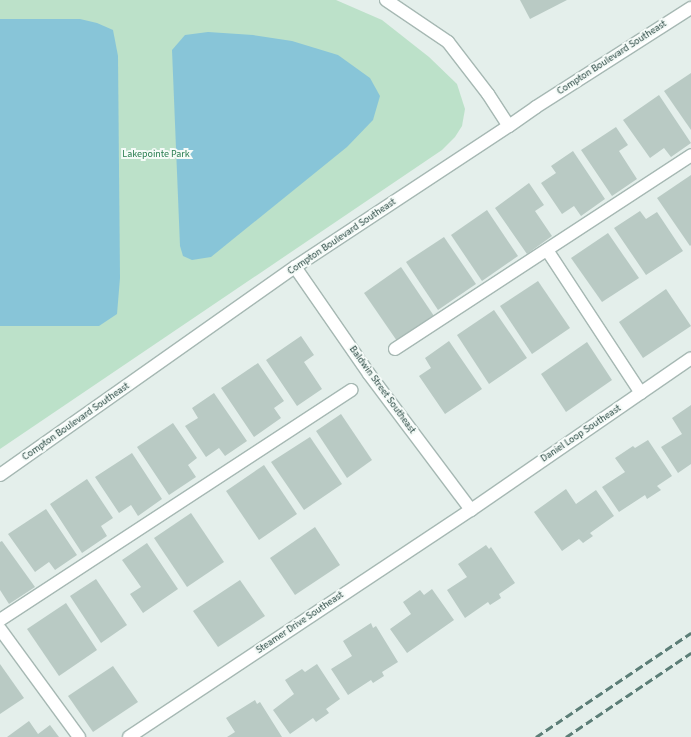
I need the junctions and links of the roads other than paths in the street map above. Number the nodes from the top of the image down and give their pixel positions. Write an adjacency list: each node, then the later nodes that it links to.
1 (386, 0): 3 (street)
2 (691, 8): 3 (street, Compton Boulevard Southeast)
3 (509, 126): 6 (street, Compton Boulevard Southeast)
4 (691, 155): 5 (street)
5 (547, 250): 7 (street); 10 (street)
6 (295, 267): 11 (street, Compton Boulevard Southeast); 12 (street, Baldwin Street Southeast)
7 (395, 349)
8 (691, 358): 10 (street, Daniel Loop Southeast)
9 (351, 390): 13 (street)
10 (641, 393): 12 (street, Daniel Loop Southeast)
11 (0, 475)
12 (471, 510): 16 (street, Steamer Drive Southeast)
13 (0, 620)
14 (0, 629): 15 (street)
15 (79, 737)
16 (129, 737)

